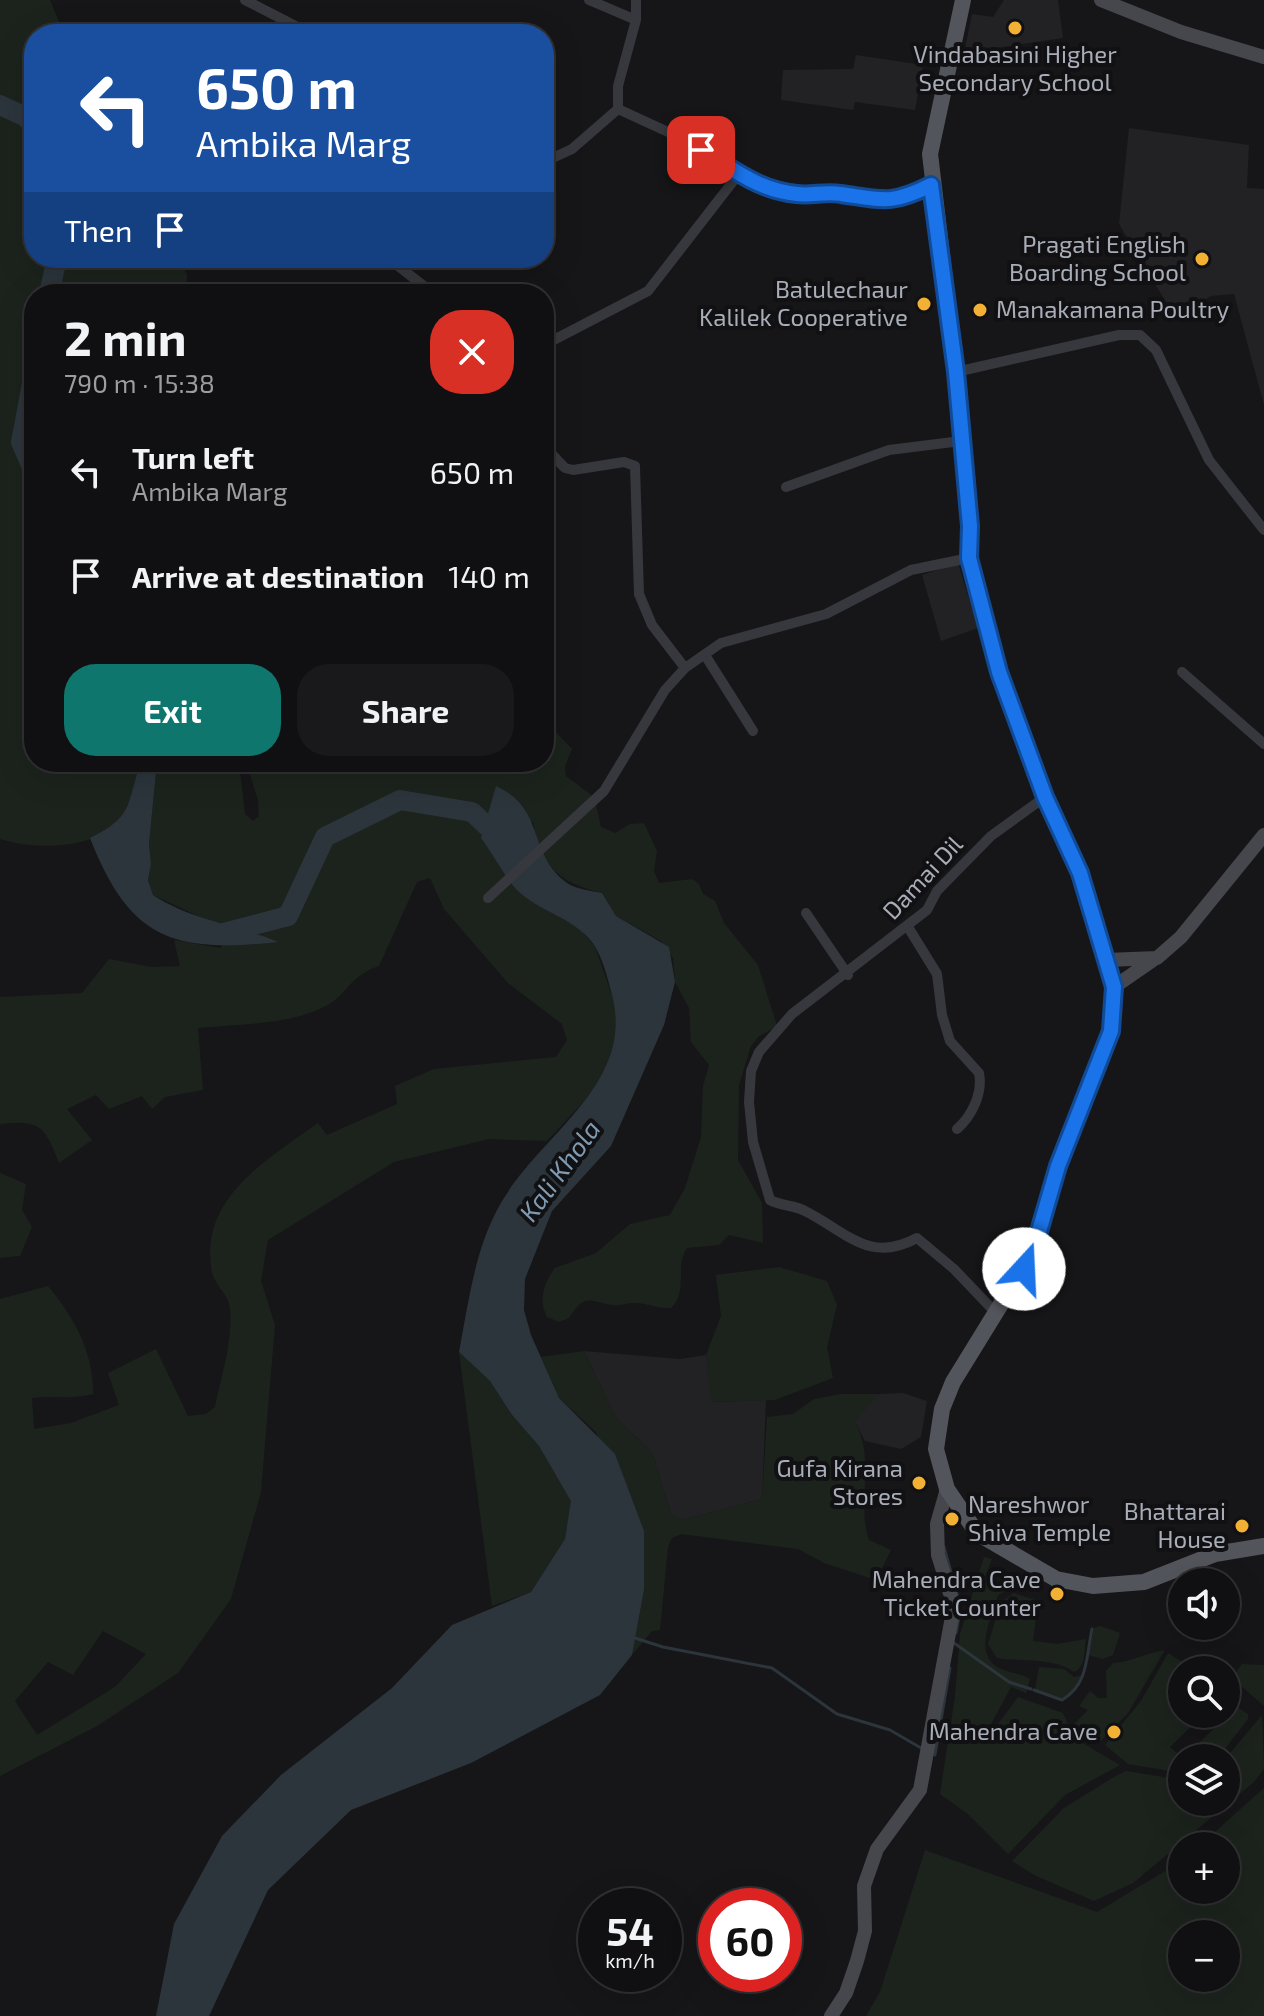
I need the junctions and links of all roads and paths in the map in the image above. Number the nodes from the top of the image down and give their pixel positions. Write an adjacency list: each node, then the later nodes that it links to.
1 (245, 0): 7 (street)
2 (589, 0): 6 (street)
3 (636, 0): 6 (street)
4 (963, 0): 12 (main road)
5 (1101, 0): 8 (main road)
6 (636, 20): 9 (street)
7 (292, 24)
8 (1264, 57)
9 (618, 109): 10 (street); 11 (street)
10 (554, 157)
11 (738, 175): 12 (street); 15 (street)
12 (931, 185): 16 (main road)
13 (401, 268): 14 (street)
14 (421, 284)
15 (554, 340)
16 (956, 372): 17 (main road); 20 (street)
17 (961, 441): 19 (street); 21 (main road)
18 (554, 456): 23 (street)
19 (786, 487)
20 (1264, 530)
21 (969, 558): 22 (street); 27 (main road)
22 (705, 655): 23 (street); 25 (street)
23 (685, 668): 29 (street)
24 (1182, 672): 26 (street)
25 (753, 731)
26 (1264, 744)
27 (1045, 797): 31 (street, Damai Dil); 33 (main road)
28 (1264, 835): 32 (main road)
29 (488, 898)
30 (806, 913): 34 (street)
31 (908, 927): 34 (street, Damai Dil); 36 (street)
32 (1157, 958): 33 (main road); 35 (main road)
33 (1106, 960): 35 (main road)
34 (848, 975): 37 (street, Damai Dil)
35 (1114, 987): 37 (main road)
36 (957, 1129)
37 (995, 1312): 38 (main road)
38 (947, 1489): 39 (main road); 40 (main road)
39 (1264, 1546)
40 (831, 2016)

